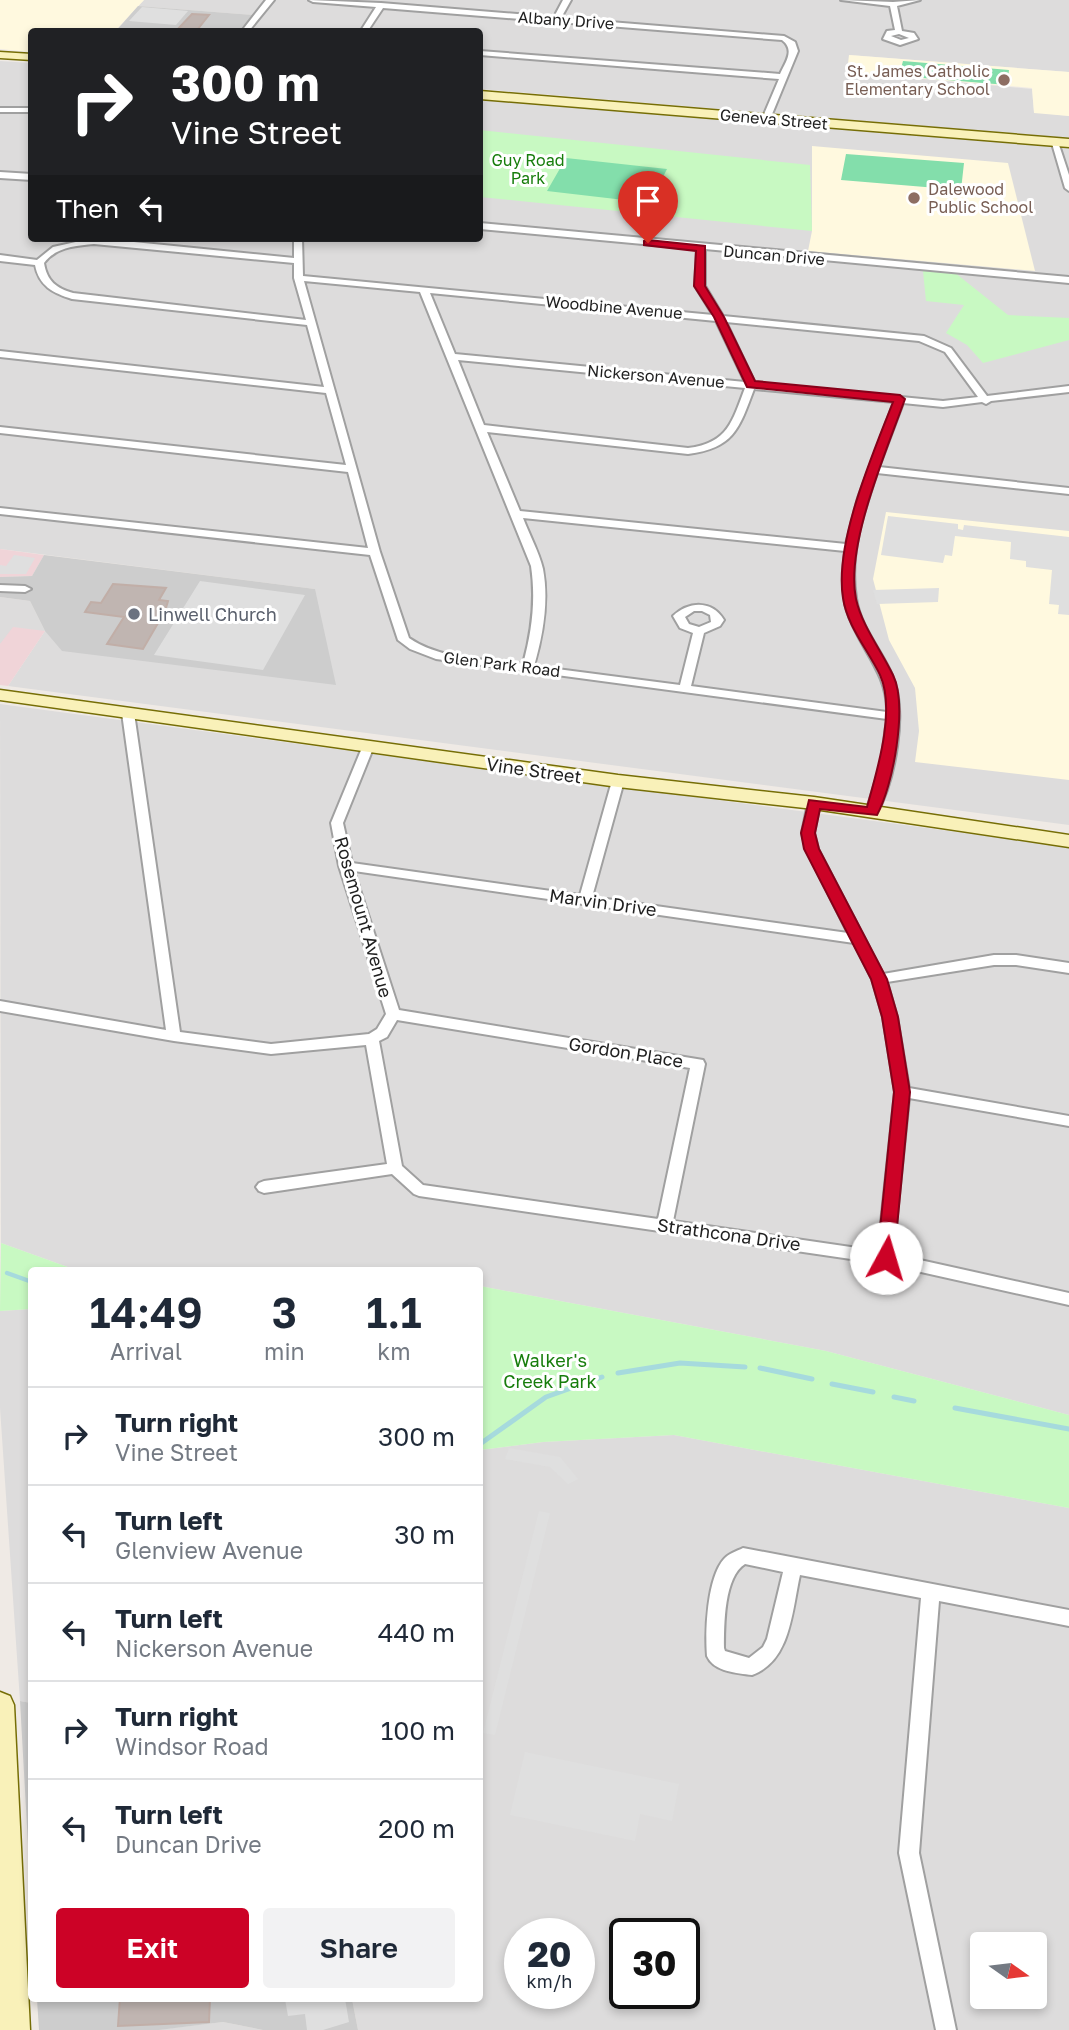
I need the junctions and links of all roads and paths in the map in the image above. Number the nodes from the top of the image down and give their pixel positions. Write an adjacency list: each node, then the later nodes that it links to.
1 (270, 0): 9 (street)
2 (313, 0): 7 (street, Albany Drive)
3 (567, 0): 8 (street)
4 (845, 0): 6 (street)
5 (916, 0): 6 (street)
6 (893, 4): 11 (street)
7 (381, 5): 8 (street, Albany Drive); 10 (street)
8 (557, 19): 15 (street, Albany Drive)
9 (247, 28)
10 (366, 28)
11 (899, 32)
12 (483, 53): 15 (street)
13 (0, 55): 14 (main road)
14 (28, 57)
15 (784, 77): 19 (street)
16 (483, 95): 19 (main road, Geneva Street)
17 (0, 110): 18 (street)
18 (28, 110)
19 (766, 119): 20 (main road, Geneva Street)
20 (1054, 142): 21 (main road, Geneva Street); 24 (street)
21 (1069, 143)
22 (0, 175): 23 (street)
23 (28, 177)
24 (1069, 188)
25 (483, 226): 29 (street, Duncan Drive)
26 (86, 242): 32 (street)
27 (104, 242): 31 (street)
28 (298, 242): 31 (street, Glen Park Road)
29 (701, 248): 34 (street, Duncan Drive); 36 (street)
30 (0, 258): 32 (street)
31 (297, 261): 33 (street, Glen Park Road)
32 (39, 263): 37 (street)
33 (299, 278): 35 (street, Woodbine Avenue); 37 (street, Glen Park Road)
34 (1069, 280)
35 (424, 290): 36 (street, Woodbine Avenue); 39 (street)
36 (719, 317): 40 (street); 44 (street, Woodbine Avenue)
37 (311, 323): 42 (street, Glen Park Road)
38 (0, 354): 42 (street)
39 (452, 357): 40 (street, Nickerson Avenue); 45 (street)
40 (751, 384): 43 (street, Nickerson Avenue); 45 (street)
41 (1069, 389): 44 (street, Nickerson Avenue)
42 (329, 390): 47 (street, Glen Park Road)
43 (900, 399): 44 (street, Nickerson Avenue); 48 (street)
44 (986, 401)
45 (481, 428): 51 (street)
46 (0, 430): 47 (street)
47 (351, 469): 53 (street, Glen Park Road)
48 (874, 470): 49 (street); 52 (street)
49 (1069, 491)
50 (0, 511): 53 (street)
51 (515, 514): 52 (street); 57 (street)
52 (852, 548): 61 (street)
53 (375, 552): 57 (street, Glen Park Road)
54 (0, 588): 55 (street)
55 (25, 589)
56 (699, 631): 58 (street)
57 (528, 667): 58 (street, Glen Park Road)
58 (685, 687): 61 (street, Glen Park Road)
59 (3, 696): 60 (main road, Vine Street)
60 (128, 713): 62 (main road, Vine Street); 74 (street)
61 (892, 716): 65 (street)
62 (368, 746): 63 (main road, Vine Street); 67 (street, Rosemount Avenue)
63 (618, 782): 64 (main road, Vine Street); 68 (street)
64 (814, 803): 65 (main road, Vine Street); 69 (street)
65 (872, 812): 66 (main road, Vine Street)
66 (1069, 841)
67 (346, 866): 68 (street, Marvin Drive); 73 (street, Rosemount Avenue)
68 (585, 899): 69 (street, Marvin Drive)
69 (860, 939): 71 (street)
70 (1069, 968): 71 (street)
71 (879, 979): 76 (street)
72 (0, 1006): 74 (street)
73 (393, 1014): 75 (street, Rosemount Avenue); 80 (street, Gordon Place)
74 (174, 1036): 75 (street)
75 (372, 1039): 78 (street)
76 (902, 1092): 77 (street); 81 (street)
77 (1069, 1121)
78 (395, 1168): 79 (street); 80 (street, Strathcona Drive)
79 (264, 1187)
80 (664, 1225): 81 (street, Strathcona Drive)
81 (886, 1258): 82 (street, Strathcona Drive)
82 (1069, 1299)
83 (794, 1564): 83 (street); 84 (street)
84 (931, 1591): 85 (street); 88 (street)
85 (1069, 1618)
86 (0, 1705): 87 (main road)
87 (14, 2030)
88 (946, 2030)

